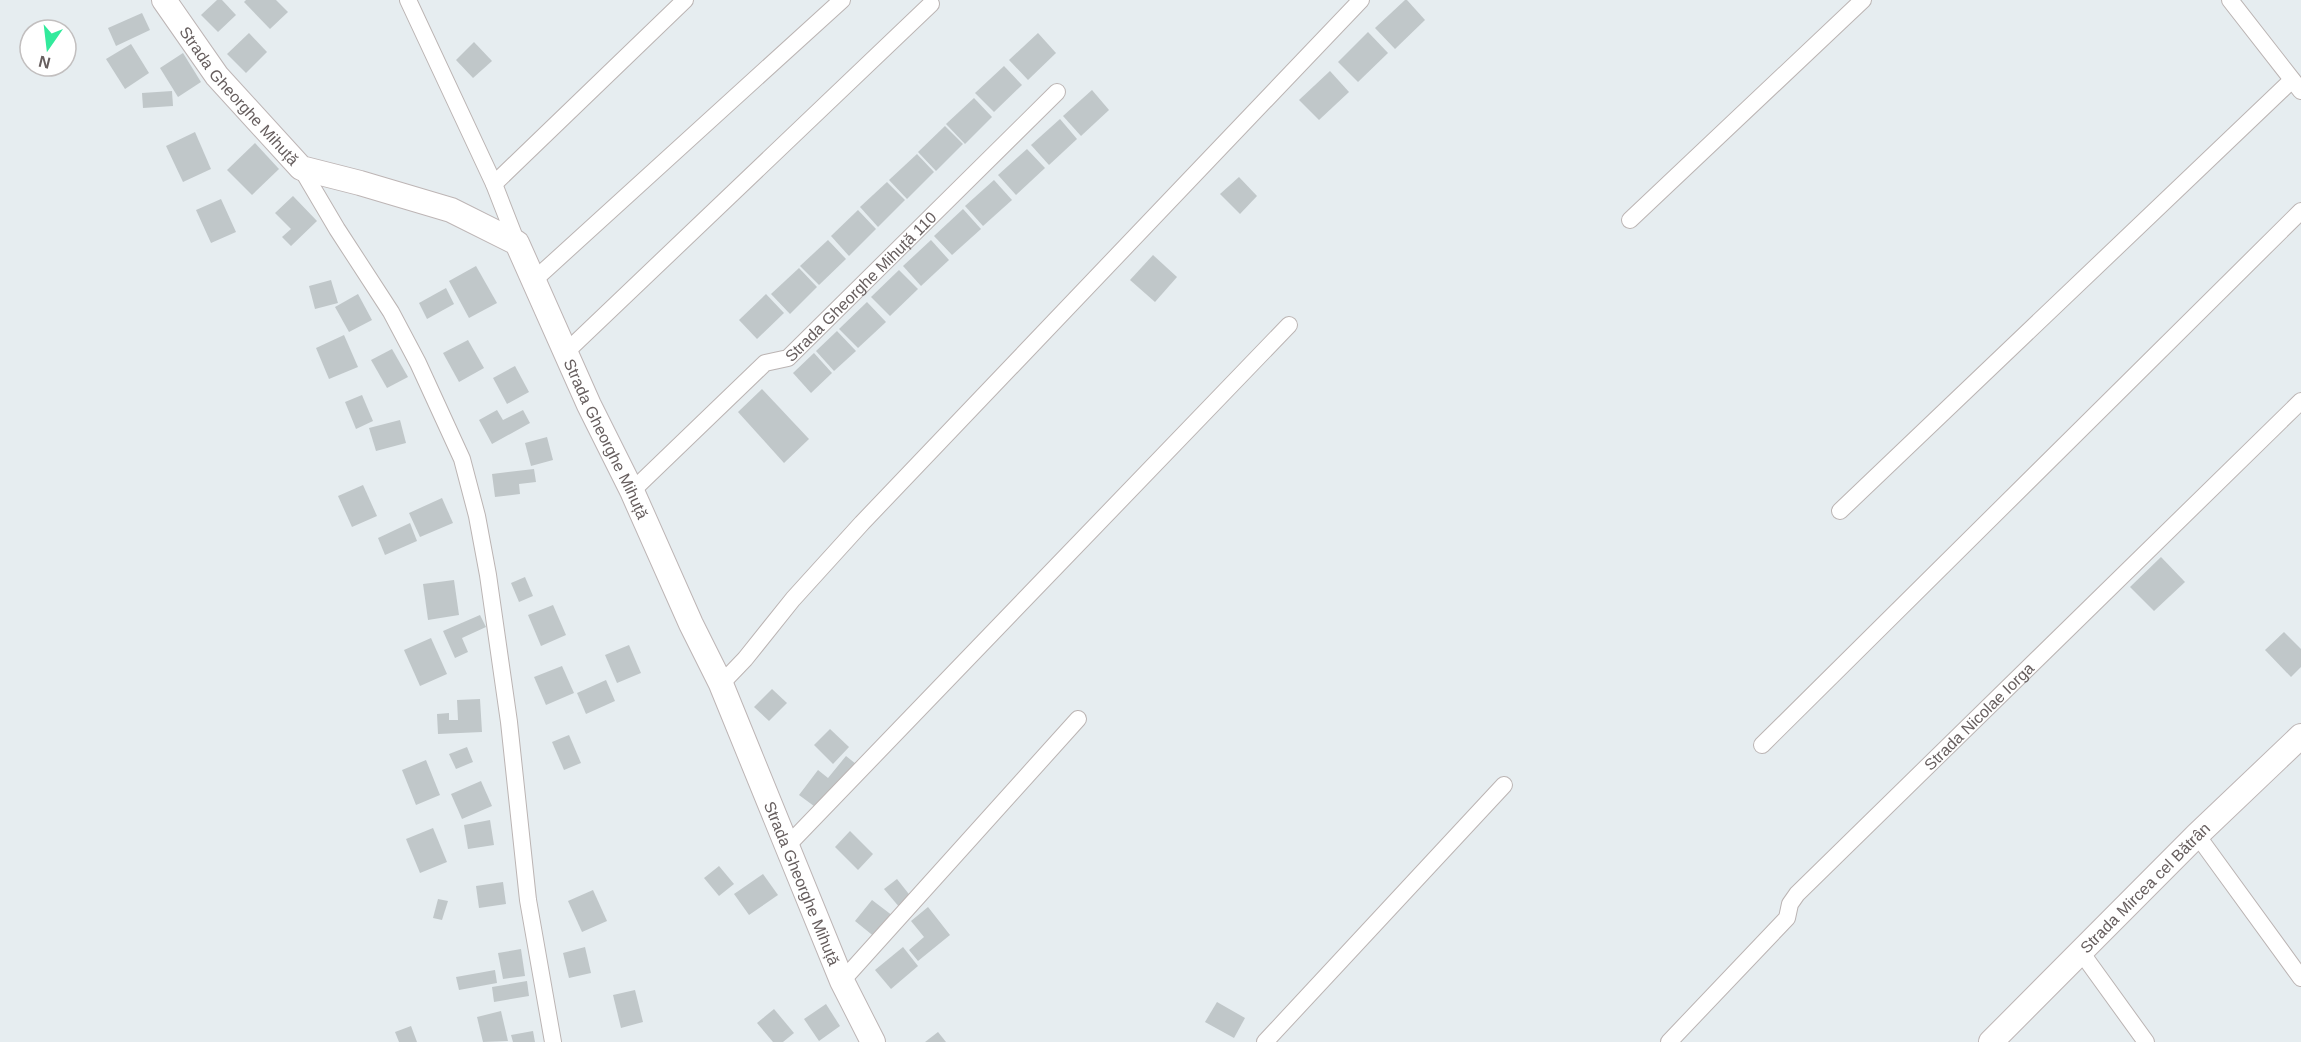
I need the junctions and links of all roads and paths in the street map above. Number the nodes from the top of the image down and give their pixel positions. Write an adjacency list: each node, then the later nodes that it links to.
1 (164, 0): 11 (street, Strada Gheorghe Mihuță)
2 (408, 0): 12 (street)
3 (685, 0): 12 (street)
4 (842, 0): 16 (street)
5 (1361, 0): 22 (street)
6 (1863, 0): 14 (street)
7 (2230, 0): 9 (street)
8 (931, 4): 18 (street)
9 (2297, 86): 21 (street)
10 (1057, 92): 20 (street, Strada Gheorghe Mihuță 110)
11 (301, 168): 15 (street, Strada Gheorghe Mihuță); 32 (street)
12 (494, 184): 15 (street)
13 (2301, 211): 25 (street)
14 (1630, 220)
15 (517, 243): 16 (street, Strada Gheorghe Mihuță)
16 (533, 280): 18 (street, Strada Gheorghe Mihuță)
17 (1288, 325): 28 (street)
18 (565, 353): 20 (street, Strada Gheorghe Mihuță)
19 (2301, 401): 35 (street, Strada Nicolae Iorga)
20 (632, 491): 22 (street, Strada Gheorghe Mihuță)
21 (1840, 511)
22 (721, 684): 28 (street, Strada Gheorghe Mihuță)
23 (1078, 719): 31 (street)
24 (2301, 736): 27 (street, Strada Mircea cel Bătrân)
25 (1762, 744)
26 (1504, 785): 34 (street)
27 (2197, 835): 29 (street, Strada Mircea cel Bătrân); 30 (street)
28 (787, 846): 31 (street, Strada Gheorghe Mihuță)
29 (2081, 952): 36 (street, Strada Mircea cel Bătrân); 37 (street)
30 (2301, 978)
31 (842, 981): 33 (street, Strada Gheorghe Mihuță)
32 (553, 1042)
33 (873, 1042)
34 (1265, 1042)
35 (1669, 1042)
36 (1991, 1042)
37 (2146, 1042)

